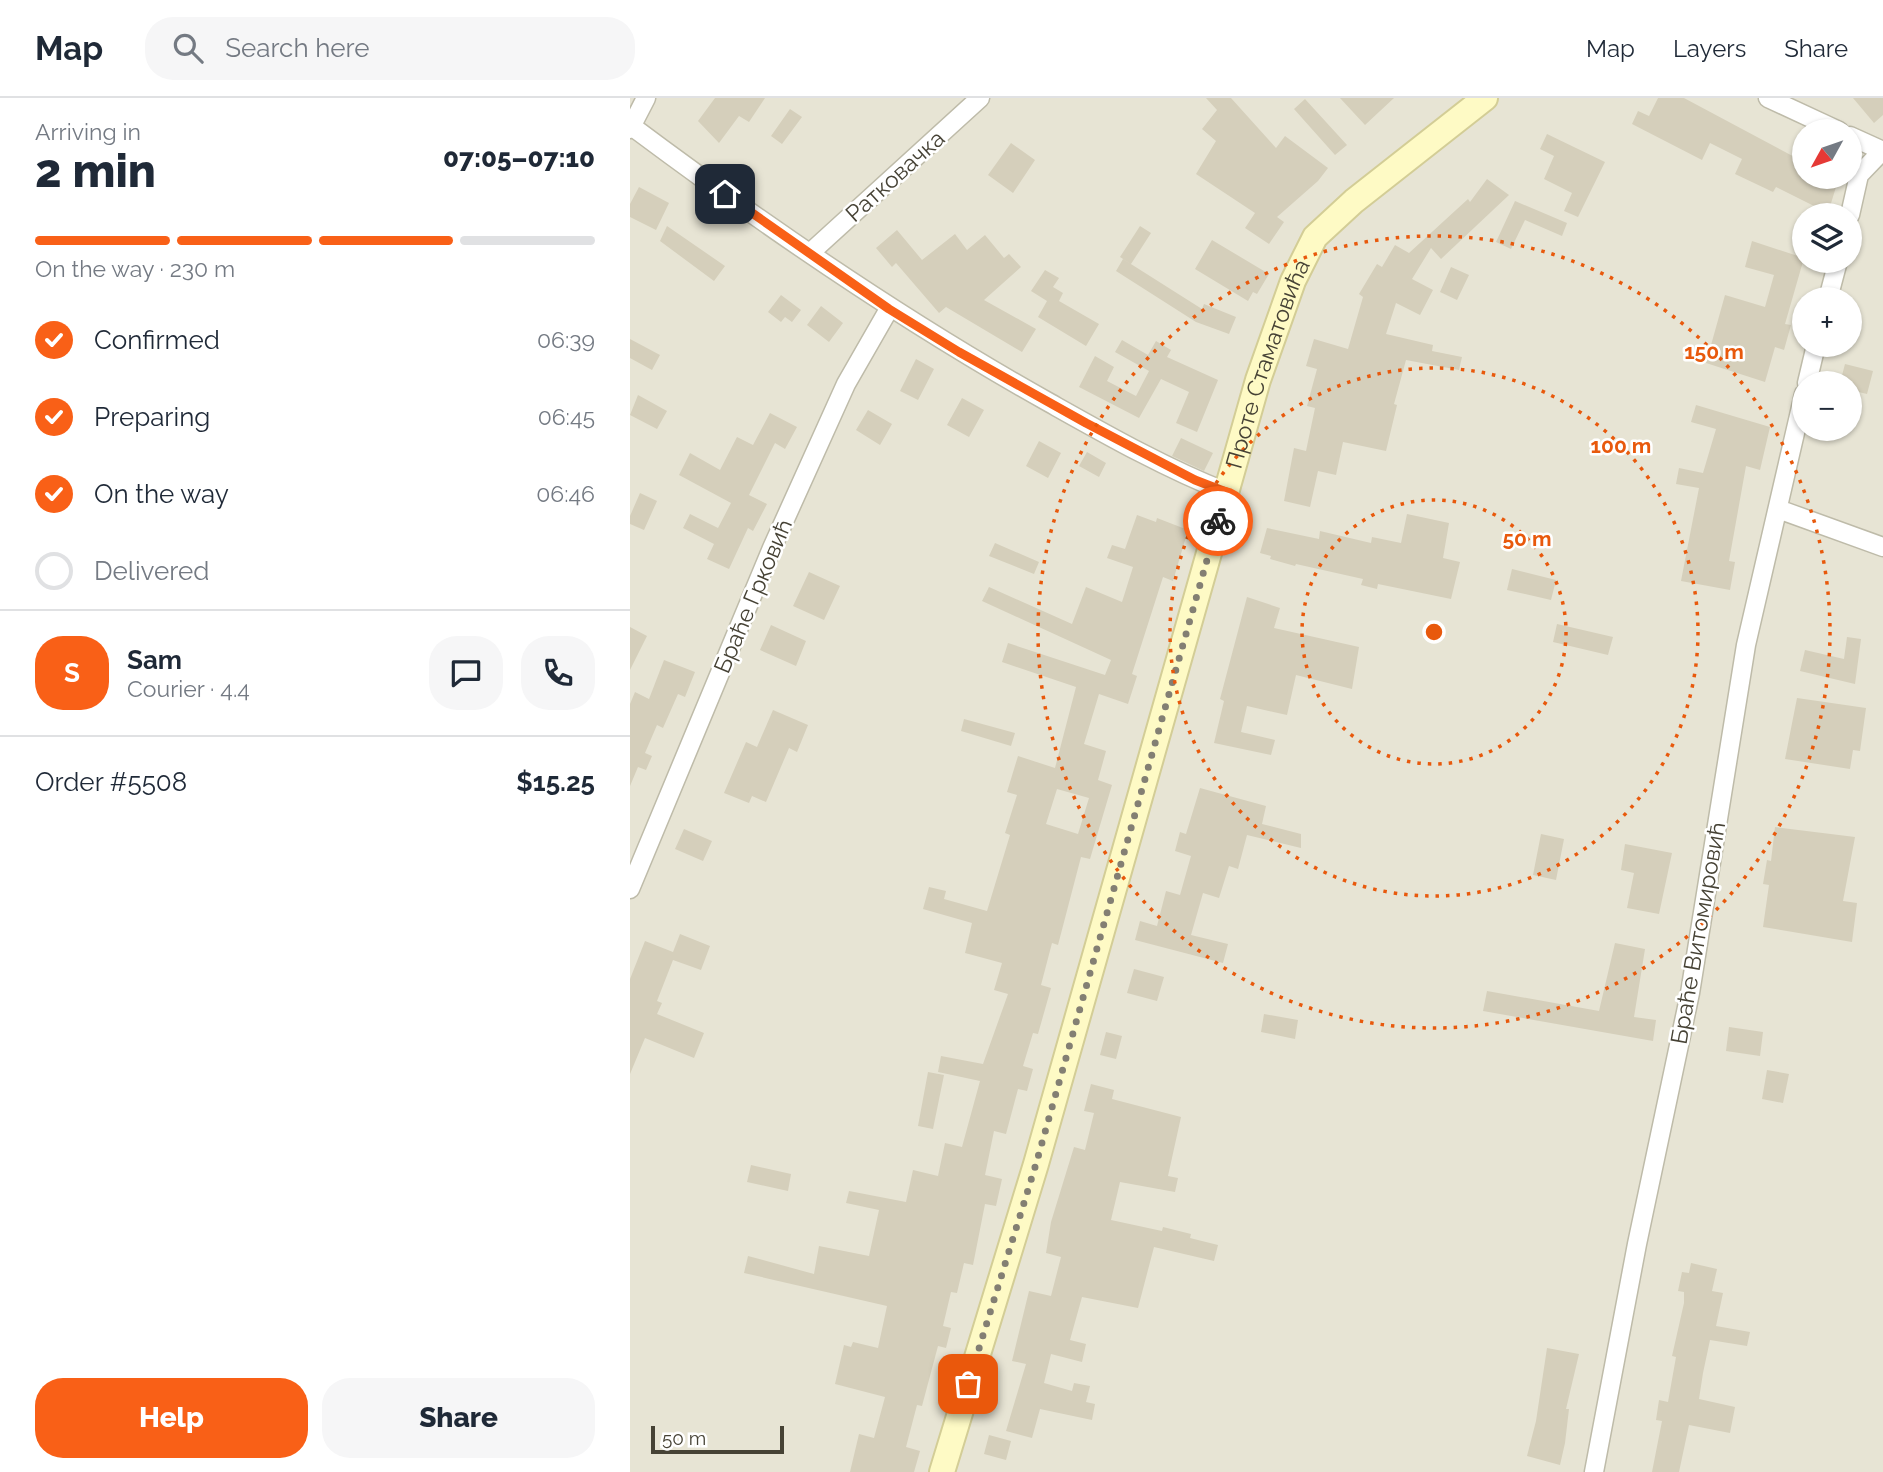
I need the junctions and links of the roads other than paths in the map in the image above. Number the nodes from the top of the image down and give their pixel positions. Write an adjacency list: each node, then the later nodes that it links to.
1 (646, 98): 6 (street)
2 (979, 98): 10 (street, Ратковачка)
3 (1485, 98): 13 (street, Проте Стаматовића)
4 (1768, 98): 5 (street)
5 (1813, 119)
6 (630, 127): 10 (street)
7 (1862, 141): 8 (street)
8 (1883, 150): 9 (street)
9 (1853, 203)
10 (810, 253): 11 (street)
11 (889, 309): 13 (street); 16 (street, Браће Грковић)
12 (1793, 441): 14 (street, Браће Витомировић)
13 (1226, 492): 17 (street, Проте Стаматовића)
14 (1778, 509): 15 (street); 18 (street, Браће Витомировић)
15 (1883, 547)
16 (630, 889)
17 (942, 1472)
18 (1594, 1472)

